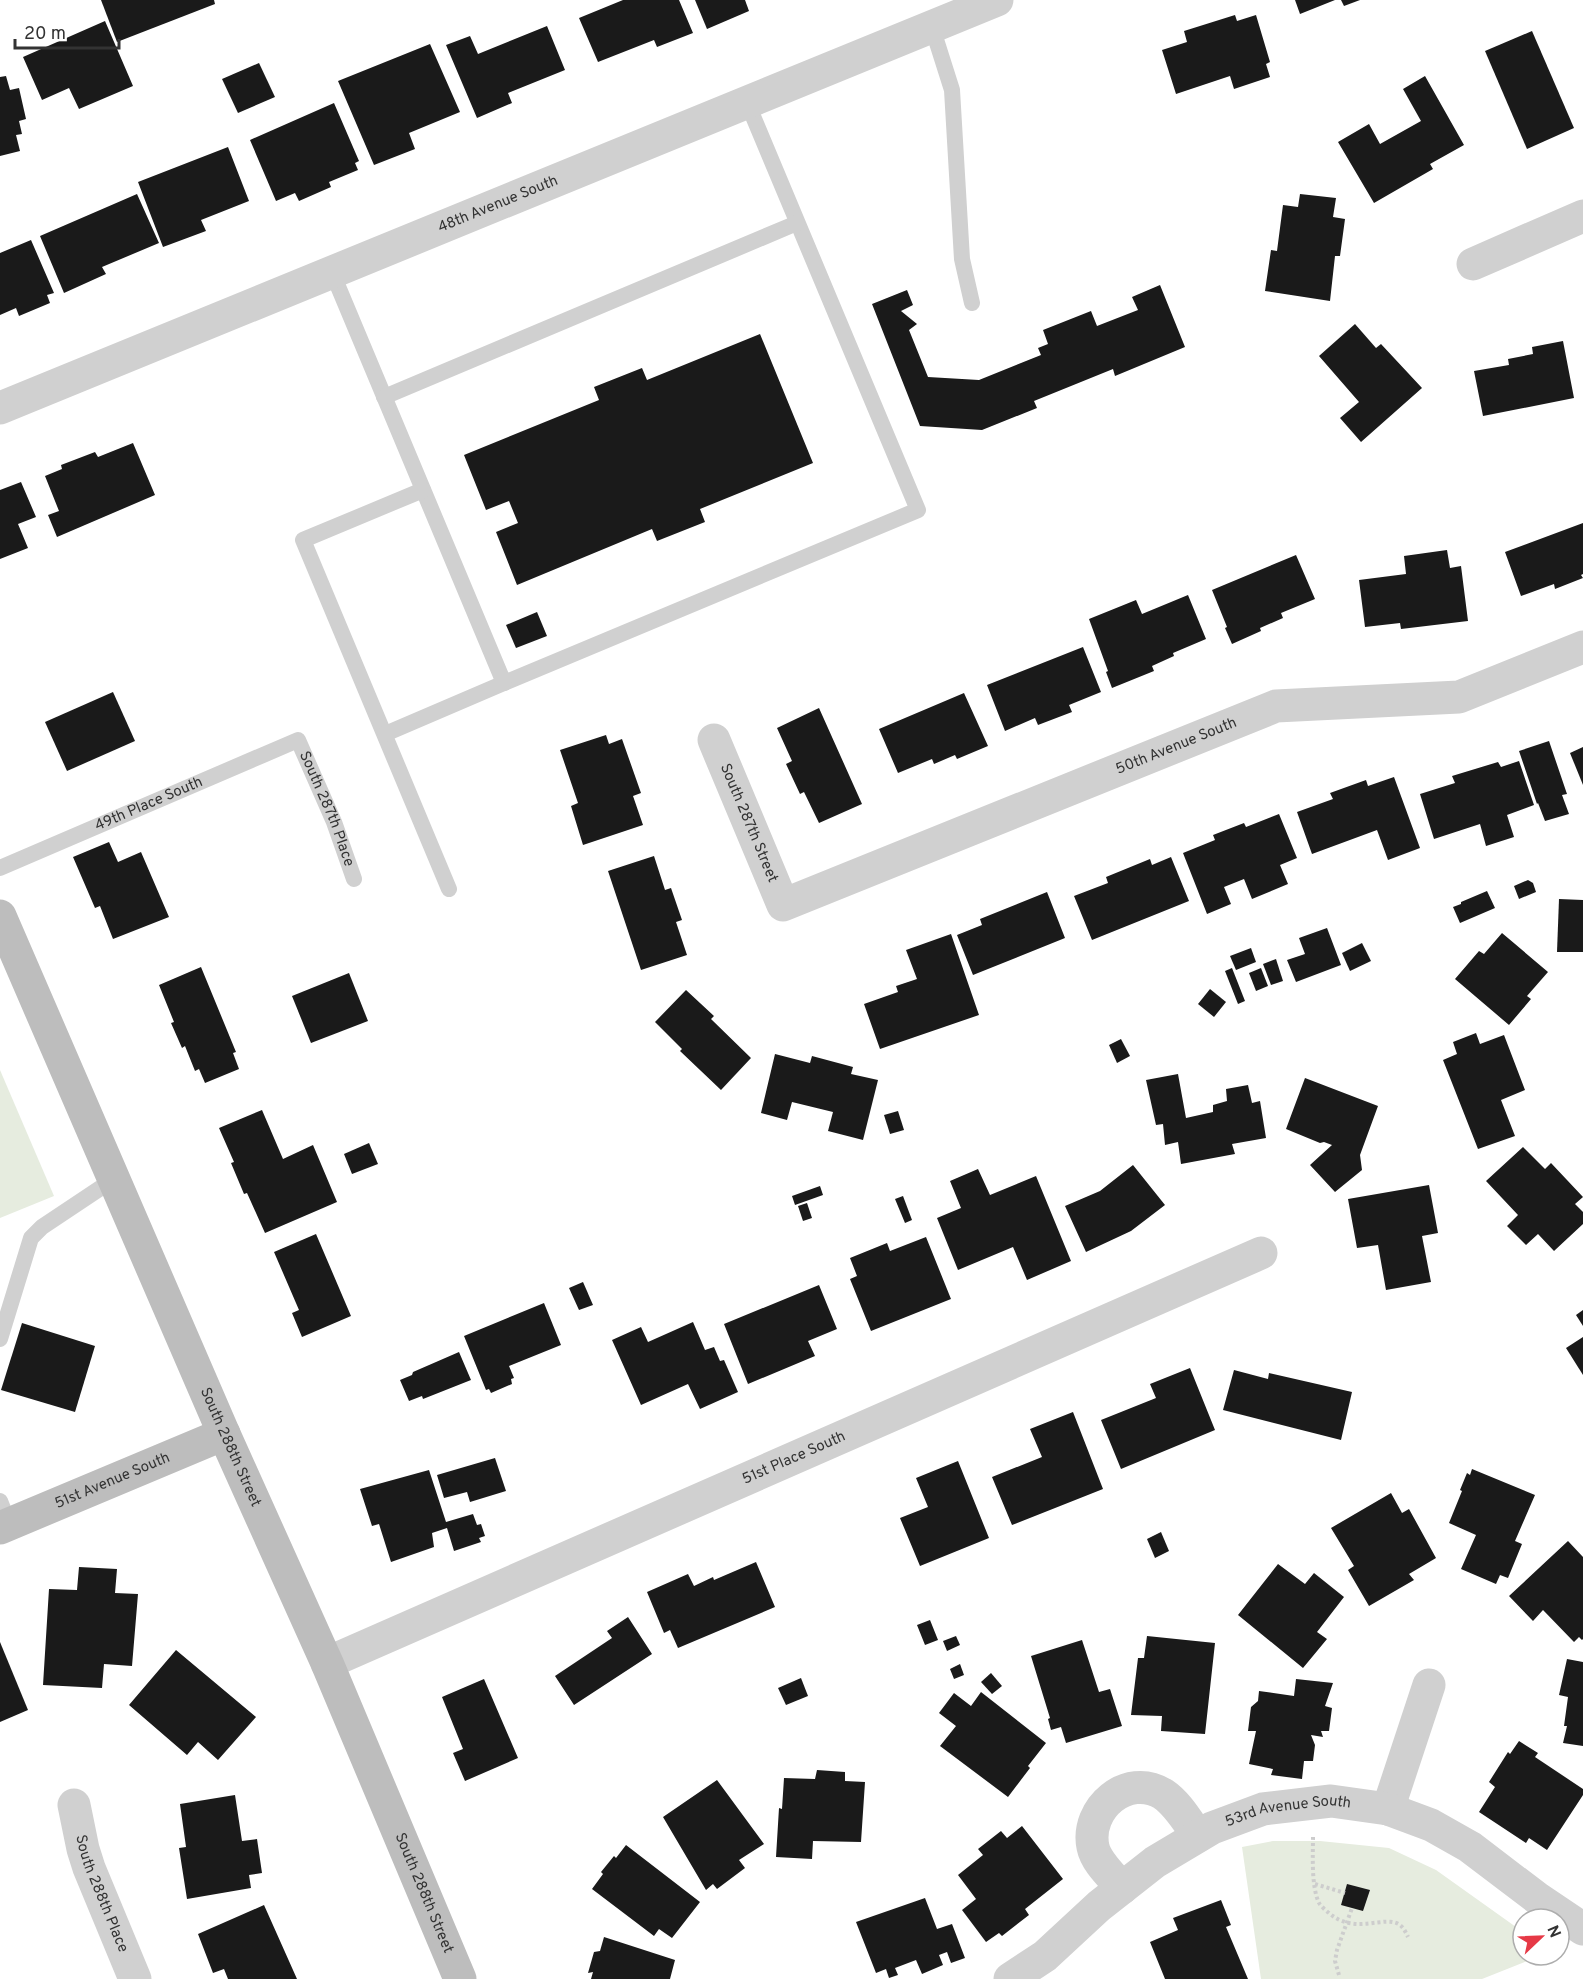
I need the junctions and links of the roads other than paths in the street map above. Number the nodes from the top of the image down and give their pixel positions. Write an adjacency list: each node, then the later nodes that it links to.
1 (997, 0): 2 (street, 48th Avenue South)
2 (932, 27): 3 (street, 48th Avenue South); 8 (lane)
3 (747, 102): 5 (lane); 7 (street, 48th Avenue South)
4 (1583, 216): 6 (street)
5 (798, 223): 9 (lane); 13 (lane)
6 (1473, 264)
7 (332, 272): 9 (lane); 10 (street, 48th Avenue South)
8 (972, 303)
9 (384, 397): 11 (lane)
10 (0, 408)
11 (423, 490): 13 (lane); 14 (lane)
12 (1583, 647): 20 (street, 50th Avenue South)
13 (504, 683): 14 (lane)
14 (385, 734): 19 (lane)
15 (298, 740): 17 (lane, 49th Place South); 18 (lane, South 287th Place)
16 (714, 740): 20 (street, South 287th Street)
17 (0, 868)
18 (354, 879)
19 (449, 888)
20 (783, 904)
21 (0, 916): 22 (main road, South 288th Street)
22 (114, 1179): 24 (lane); 25 (main road, South 288th Street)
23 (1261, 1253): 27 (street, 51st Place South)
24 (0, 1339)
25 (224, 1434): 26 (main road, 51st Avenue South); 27 (main road, South 288th Street)
26 (3, 1518)
27 (327, 1663): 35 (main road, South 288th Street)
28 (1429, 1685): 30 (street)
29 (74, 1805): 34 (street, South 288th Place)
30 (1388, 1809): 31 (street, 53rd Avenue South); 33 (street, 53rd Avenue South)
31 (1198, 1836): 32 (street, 53rd Avenue South); 32 (street)
32 (1122, 1888): 36 (street, 53rd Avenue South)
33 (1583, 1929)
34 (135, 1979)
35 (460, 1979)
36 (1010, 1979)

